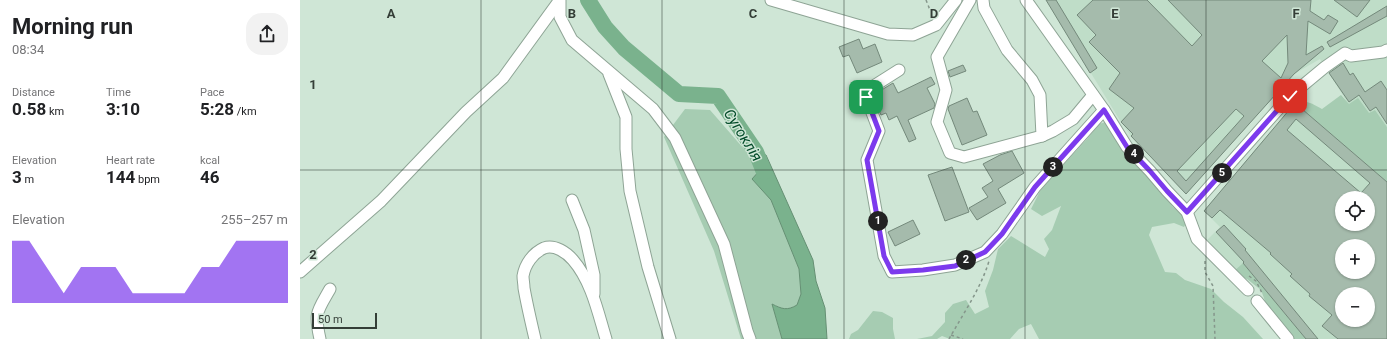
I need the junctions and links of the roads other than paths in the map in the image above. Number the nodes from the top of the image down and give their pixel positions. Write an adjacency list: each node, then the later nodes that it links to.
1 (771, 0): 2 (street)
2 (956, 0)
3 (970, 0): 12 (street)
4 (983, 0): 12 (street)
5 (1026, 0): 10 (street)
6 (560, 1): 9 (street); 15 (street)
7 (1387, 50): 14 (street)
8 (899, 70): 11 (street)
9 (608, 71): 24 (street); 25 (street)
10 (1093, 95): 11 (street); 12 (street)
11 (1104, 110): 14 (street)
12 (1042, 136)
13 (572, 200): 18 (street)
14 (1187, 212): 17 (street)
15 (300, 272)
16 (330, 289): 21 (street)
17 (1248, 290)
18 (594, 299): 22 (street); 23 (street)
19 (1257, 301): 20 (street)
20 (1287, 338)
21 (320, 339)
22 (535, 339)
23 (606, 339)
24 (670, 339)
25 (750, 339)

